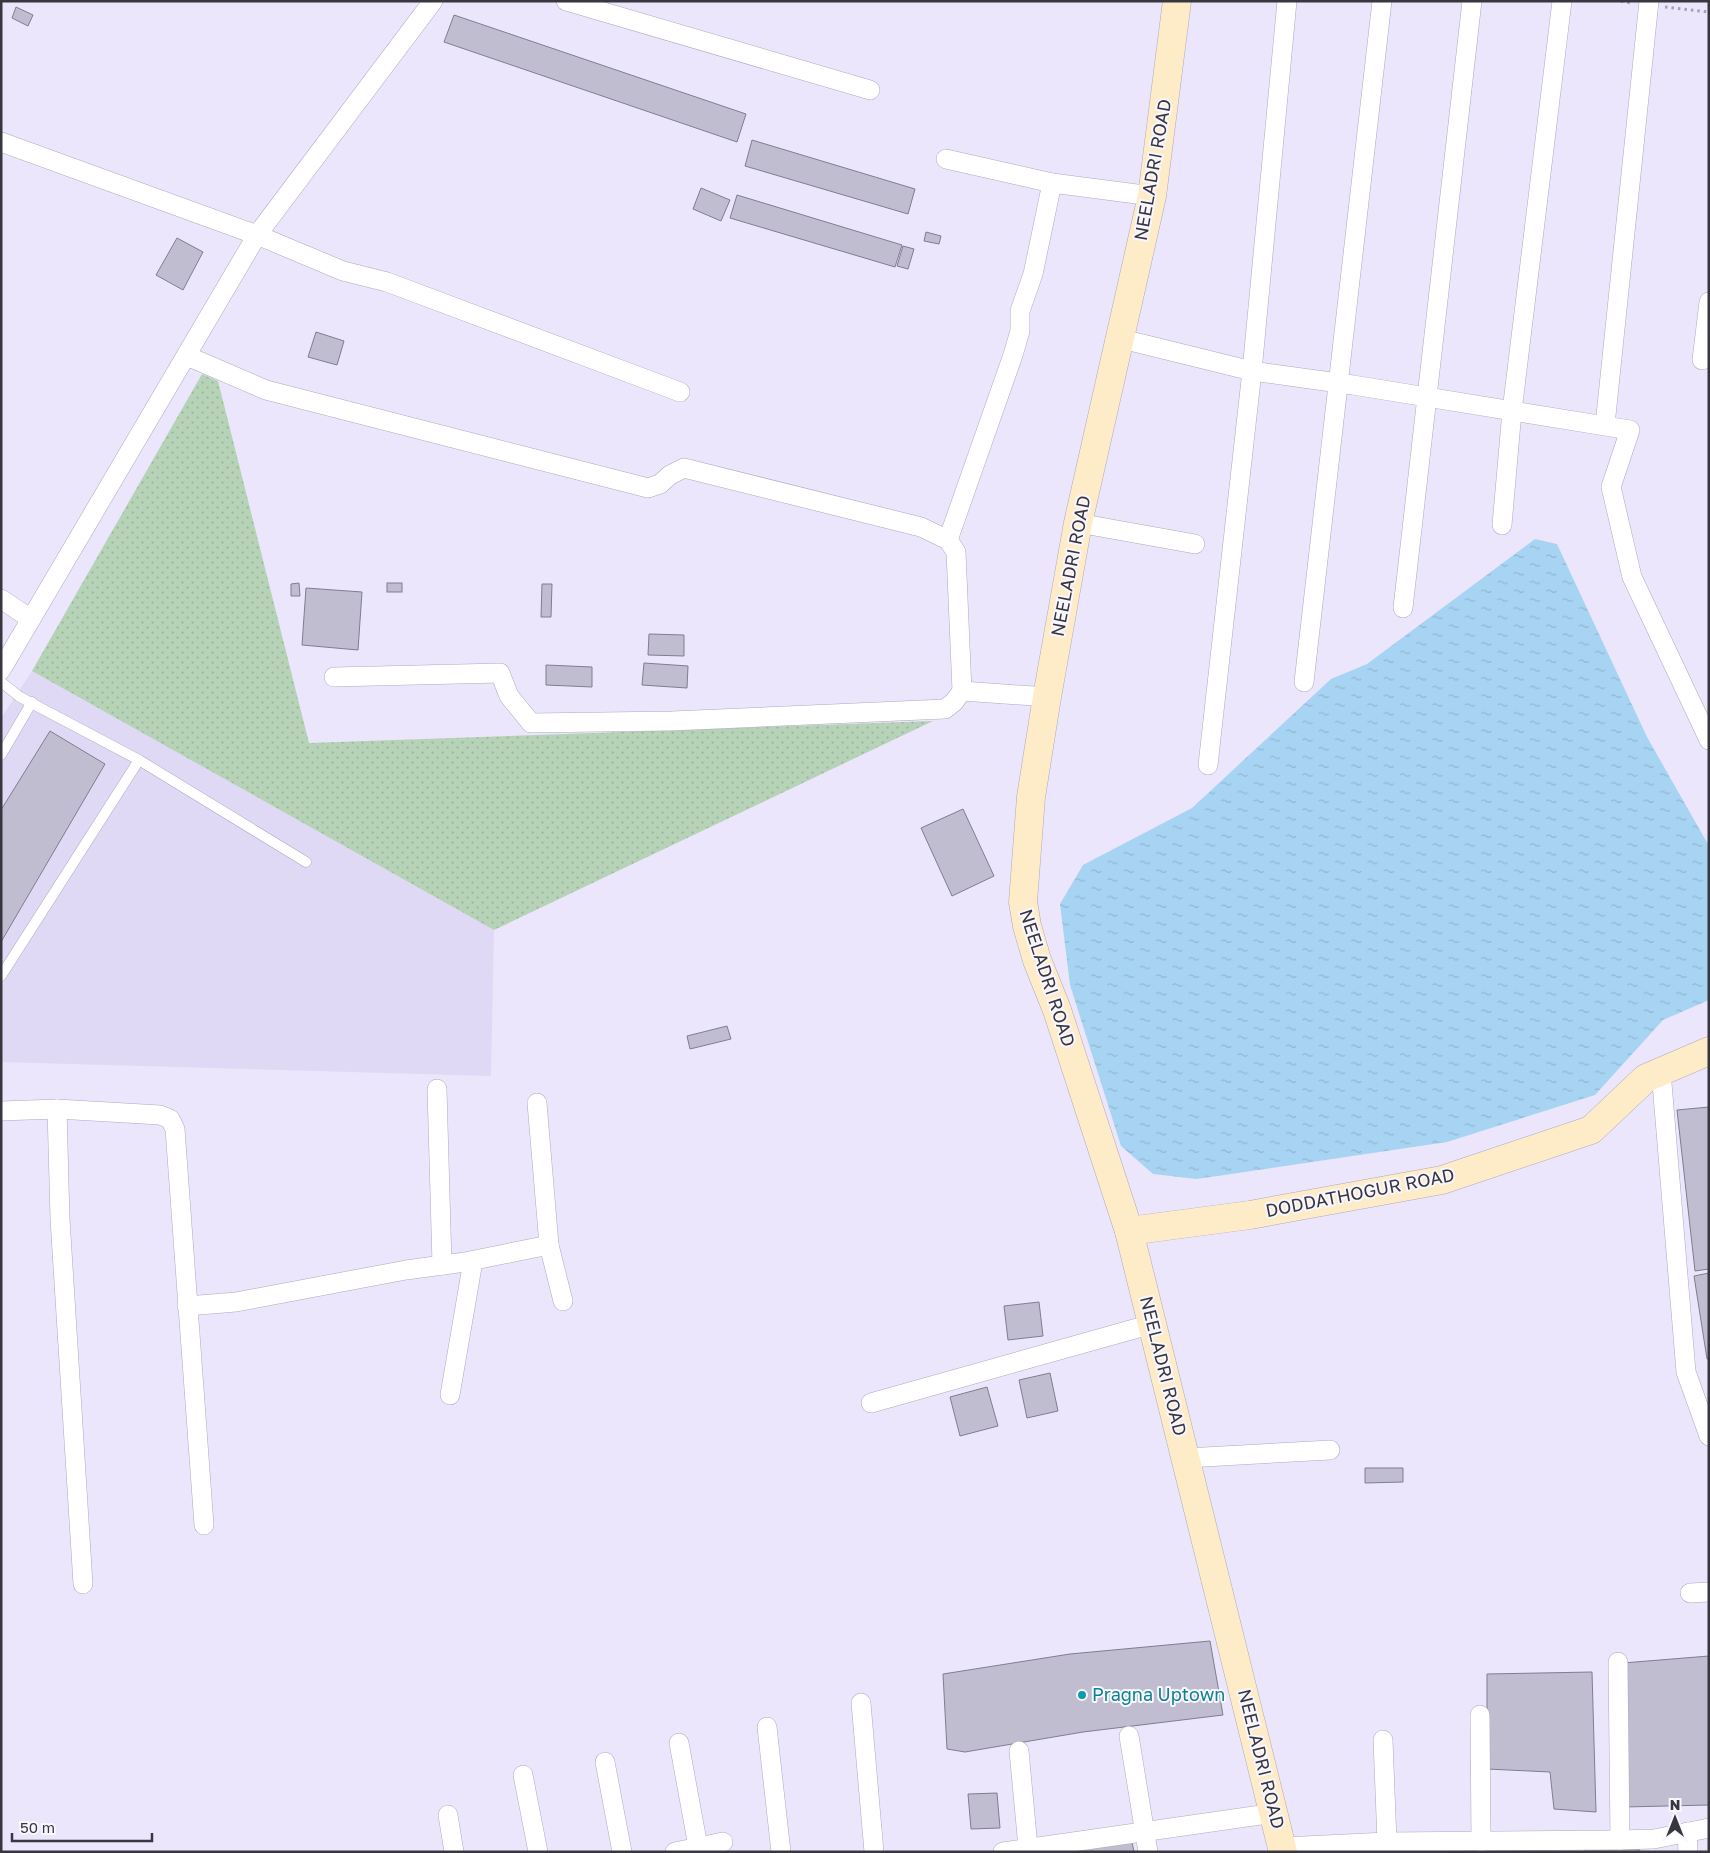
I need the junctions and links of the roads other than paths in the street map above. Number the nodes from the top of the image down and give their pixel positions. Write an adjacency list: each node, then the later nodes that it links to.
1 (433, 1): 14 (street)
2 (566, 1): 9 (street)
3 (1177, 1): 13 (street, NEELADRI ROAD)
4 (1287, 1): 19 (street)
5 (1382, 1): 20 (street)
6 (1472, 1): 22 (street)
7 (1562, 1): 23 (street)
8 (1649, 3): 24 (street)
9 (870, 90)
10 (1, 142): 14 (street)
11 (946, 159): 12 (street)
12 (1052, 183): 13 (street); 27 (street)
13 (1152, 196): 16 (street, NEELADRI ROAD)
14 (257, 235): 17 (street); 21 (street)
15 (1709, 302): 18 (street)
16 (1118, 338): 19 (street); 25 (street, NEELADRI ROAD)
17 (187, 356): 27 (street); 31 (street)
18 (1702, 360)
19 (1252, 371): 20 (street); 42 (street)
20 (1340, 383): 22 (street); 35 (street)
21 (680, 392)
22 (1428, 398): 23 (street); 30 (street)
23 (1512, 411): 24 (street); 26 (street)
24 (1604, 425): 39 (street)
25 (1078, 523): 28 (street); 37 (street, NEELADRI ROAD)
26 (1502, 525)
27 (948, 540): 36 (street)
28 (1195, 544)
29 (1, 599): 31 (street)
30 (1403, 608)
31 (31, 620): 32 (street)
32 (1, 670)
33 (334, 677): 36 (street)
34 (1, 682): 38 (lane)
35 (1304, 682)
36 (962, 691): 37 (street)
37 (1046, 698): 51 (street, NEELADRI ROAD)
38 (32, 702): 40 (lane); 41 (lane)
39 (1709, 740)
40 (1, 755)
41 (140, 760): 43 (lane); 44 (lane)
42 (1208, 765)
43 (306, 862)
44 (1, 976)
45 (1709, 1051): 46 (street, DODDATHOGUR ROAD)
46 (1661, 1072): 51 (street, DODDATHOGUR ROAD); 60 (street)
47 (437, 1089): 54 (street)
48 (537, 1103): 52 (street)
49 (57, 1109): 50 (street); 56 (street); 64 (street)
50 (1, 1111)
51 (1129, 1231): 57 (street, NEELADRI ROAD)
52 (549, 1246): 53 (street); 55 (street)
53 (473, 1261): 54 (street); 58 (street)
54 (442, 1265): 56 (street)
55 (563, 1301)
56 (187, 1306): 63 (street)
57 (1152, 1324): 59 (street); 62 (street, NEELADRI ROAD)
58 (450, 1395)
59 (871, 1403)
60 (1709, 1436)
61 (1330, 1450): 62 (street)
62 (1186, 1458): 75 (street, NEELADRI ROAD)
63 (204, 1525)
64 (83, 1584)
65 (1618, 1662): 80 (street)
66 (861, 1703): 92 (street)
67 (1480, 1715): 83 (street)
68 (767, 1727): 91 (street)
69 (1129, 1736): 78 (street)
70 (1383, 1740): 82 (street)
71 (679, 1743): 85 (street)
72 (1020, 1751): 84 (street)
73 (605, 1762): 89 (street)
74 (523, 1774): 88 (street)
75 (1275, 1813): 78 (street); 86 (street, NEELADRI ROAD)
76 (448, 1815): 87 (street)
77 (1709, 1828): 79 (street)
78 (1145, 1831): 84 (street); 94 (street)
79 (1688, 1832): 80 (street); 95 (street)
80 (1620, 1840): 83 (street)
81 (723, 1842): 85 (street)
82 (1387, 1842): 83 (street); 86 (street)
83 (1481, 1842)
84 (1037, 1848): 93 (street)
85 (699, 1849): 90 (street)
86 (1283, 1849)
87 (454, 1852)
88 (538, 1852)
89 (622, 1852)
90 (675, 1852)
91 (781, 1852)
92 (874, 1852)
93 (1003, 1852)
94 (1148, 1852)
95 (1688, 1852)

